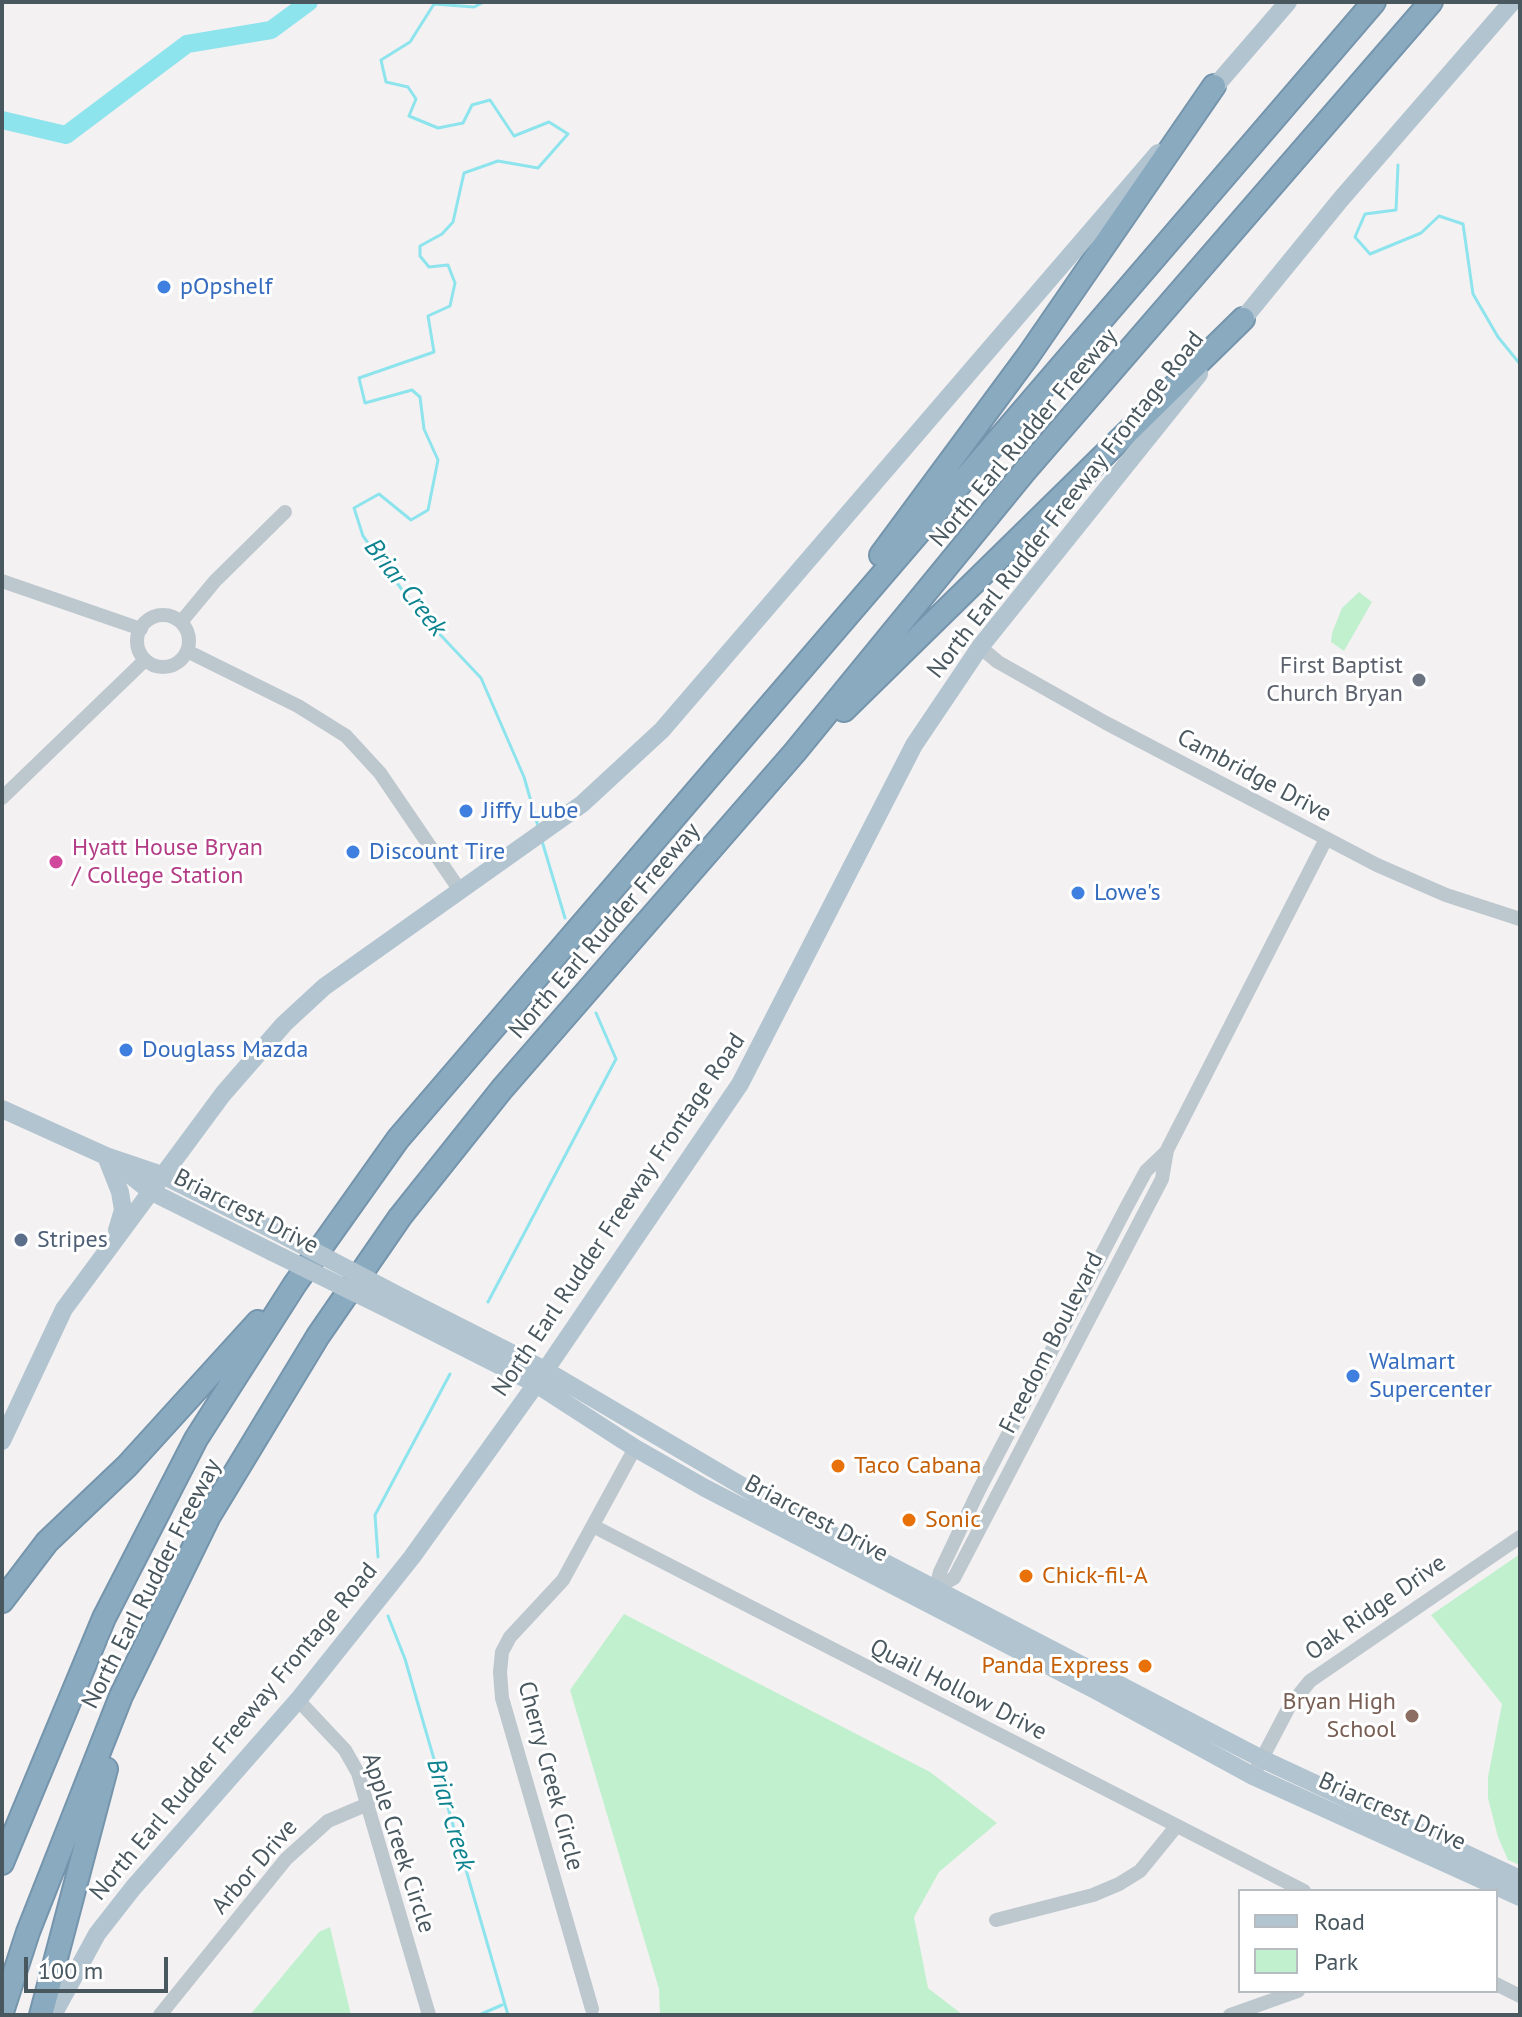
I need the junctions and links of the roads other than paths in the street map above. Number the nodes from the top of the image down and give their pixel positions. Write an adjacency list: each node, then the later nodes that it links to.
1 (1288, 2): 5 (main road)
2 (1374, 2): 14 (highway, North Earl Rudder Freeway)
3 (1431, 2): 15 (highway, North Earl Rudder Freeway)
4 (1512, 2): 6 (main road, North Earl Rudder Freeway Frontage Road)
5 (1214, 86): 14 (highway); 18 (main road)
6 (1243, 319): 11 (main road, North Earl Rudder Freeway Frontage Road); 15 (highway)
7 (285, 512): 9 (street)
8 (2, 581): 10 (street)
9 (181, 622): 10 (street); 12 (street)
10 (141, 629): 13 (street)
11 (980, 647): 17 (street, Cambridge Drive); 32 (main road, North Earl Rudder Freeway Frontage Road)
12 (187, 651): 13 (street); 18 (street)
13 (144, 661): 16 (street)
14 (803, 664): 28 (highway, North Earl Rudder Freeway)
15 (795, 752): 41 (highway, North Earl Rudder Freeway)
16 (2, 798)
17 (1326, 839): 19 (street, Cambridge Drive); 21 (street, Freedom Boulevard)
18 (459, 889): 23 (main road)
19 (1520, 919)
20 (2, 1109): 22 (main road, Briarcrest Drive)
21 (1167, 1150): 26 (street, Freedom Boulevard); 27 (street, Freedom Boulevard)
22 (106, 1156): 23 (main road, Briarcrest Drive); 24 (main road, Briarcrest Drive); 25 (main road)
23 (162, 1175): 24 (main road); 29 (main road, Briarcrest Drive, bridge)
24 (150, 1191): 25 (main road); 29 (main road, Briarcrest Drive, bridge)
25 (113, 1241): 35 (main road)
26 (1095, 1267): 27 (street); 30 (street, Freedom Boulevard)
27 (1111, 1276): 31 (street, Freedom Boulevard)
28 (295, 1284): 40 (highway); 47 (highway, North Earl Rudder Freeway)
29 (399, 1306): 32 (main road, Briarcrest Drive)
30 (1049, 1356): 31 (street); 33 (street, Freedom Boulevard)
31 (1066, 1364): 34 (street, Freedom Boulevard)
32 (540, 1377): 36 (main road, Briarcrest Drive); 39 (main road, Briarcrest Drive); 42 (main road, North Earl Rudder Freeway Frontage Road)
33 (1010, 1431): 34 (street); 39 (street, Freedom Boulevard)
34 (1026, 1440): 39 (street, Freedom Boulevard)
35 (2, 1441)
36 (635, 1448): 37 (street, Cherry Creek Circle); 39 (main road, Briarcrest Drive)
37 (593, 1526): 46 (street, Quail Hollow Drive); 55 (street, Cherry Creek Circle)
38 (1520, 1537): 43 (street, Oak Ridge Drive)
39 (933, 1596): 43 (main road, Briarcrest Drive); 44 (main road, Briarcrest Drive)
40 (2, 1601)
41 (163, 1612): 56 (highway, North Earl Rudder Freeway); 57 (highway)
42 (298, 1700): 45 (street, Apple Creek Circle); 58 (main road, North Earl Rudder Freeway Frontage Road)
43 (1262, 1759): 44 (street, Oak Ridge Drive); 48 (main road, Briarcrest Drive)
44 (1253, 1776): 50 (main road, Briarcrest Drive)
45 (368, 1804): 59 (street, Arbor Drive); 60 (street, Apple Creek Circle)
46 (1175, 1828): 49 (street, Quail Hollow Drive); 51 (street)
47 (2, 1863)
48 (1520, 1879)
49 (1300, 1889)
50 (1520, 1897)
51 (996, 1920)
52 (1498, 1985): 54 (street)
53 (1292, 1993): 61 (street)
54 (1520, 1996)
55 (592, 2009)
56 (2, 2012)
57 (41, 2015)
58 (53, 2015)
59 (160, 2015)
60 (429, 2015)
61 (1230, 2015)

